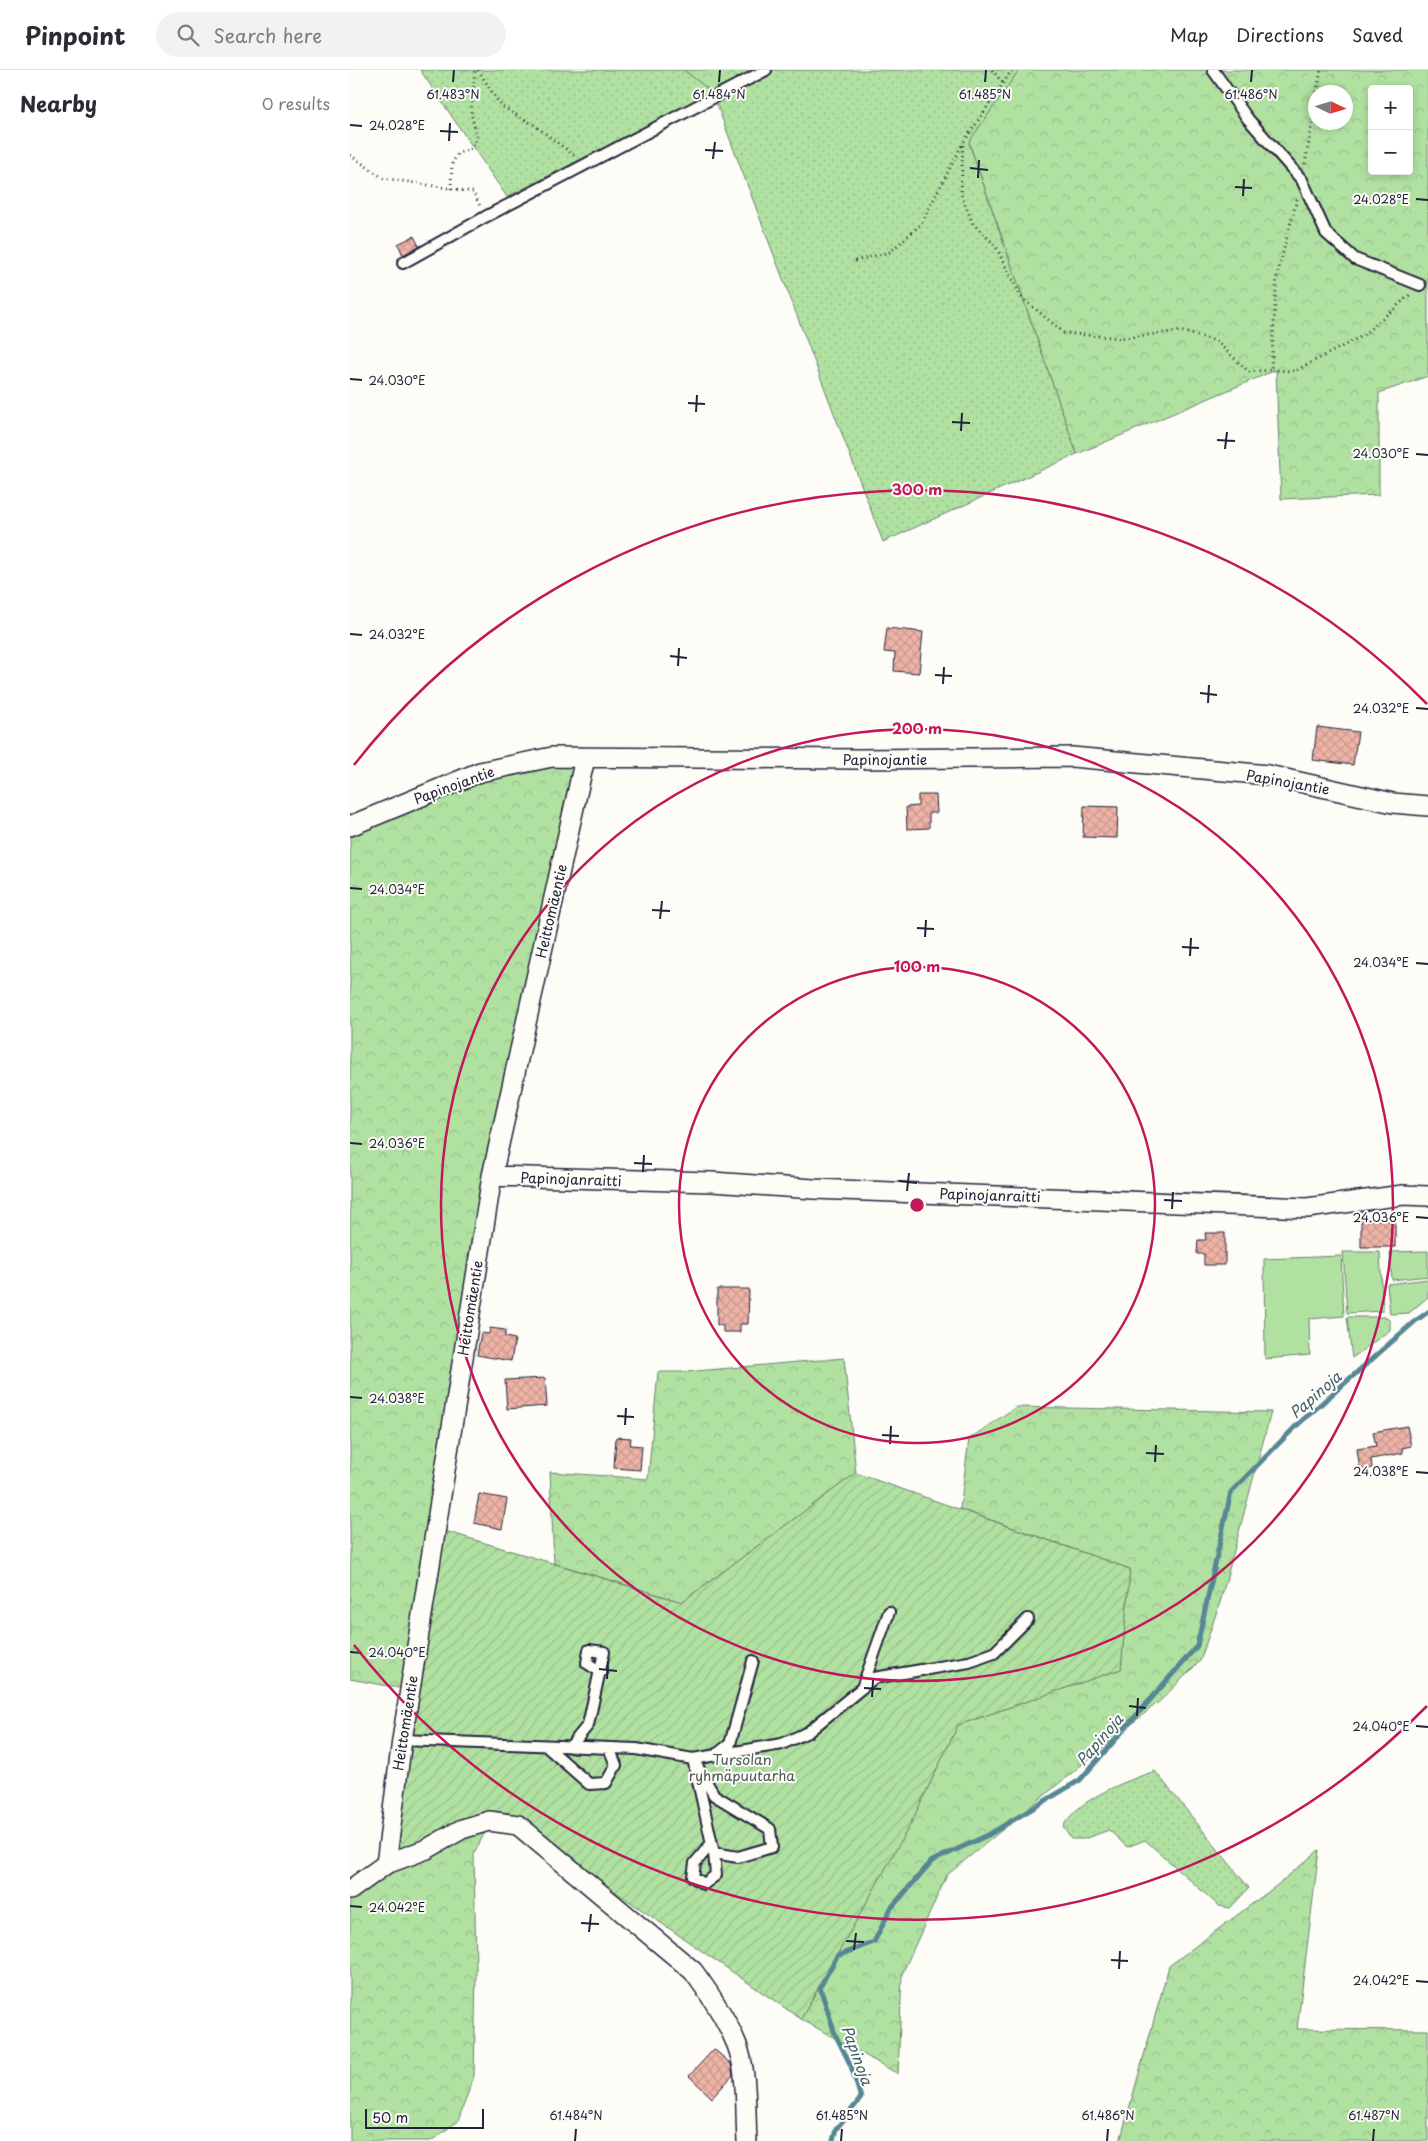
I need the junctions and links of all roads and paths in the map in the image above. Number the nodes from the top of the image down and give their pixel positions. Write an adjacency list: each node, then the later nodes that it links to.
1 (477, 70): 12 (path); 14 (path)
2 (766, 70): 12 (lane)
3 (992, 70): 7 (path)
4 (1012, 70): 7 (path)
5 (1213, 70): 13 (lane)
6 (1321, 70): 8 (path)
7 (1003, 83): 10 (path)
8 (1318, 85)
9 (1311, 130): 13 (path)
10 (963, 143): 16 (path); 19 (path)
11 (350, 155): 14 (path)
12 (583, 166): 15 (lane)
13 (1302, 180): 18 (lane); 19 (path)
14 (451, 189): 15 (path)
15 (485, 217): 17 (lane)
16 (855, 260)
17 (403, 262)
18 (1420, 285): 19 (path)
19 (1271, 370)
20 (585, 758): 21 (street, Papinojantie); 22 (street, Papinojantie); 23 (street, Heittomäentie)
21 (1428, 806)
22 (350, 826)
23 (492, 1176): 24 (street, Papinojanraitti); 30 (street, Heittomäentie)
24 (1428, 1196)
25 (889, 1612): 29 (lane)
26 (1028, 1619): 29 (lane)
27 (753, 1661): 34 (lane)
28 (601, 1672): 32 (lane)
29 (861, 1689): 34 (lane)
30 (402, 1740): 31 (lane); 36 (street, Heittomäentie)
31 (546, 1746): 32 (lane); 33 (lane)
32 (570, 1747): 33 (lane)
33 (609, 1748): 35 (lane)
34 (716, 1755): 35 (lane)
35 (693, 1759): 35 (lane)
36 (386, 1864): 37 (street); 38 (street)
37 (350, 1890)
38 (747, 2141)

